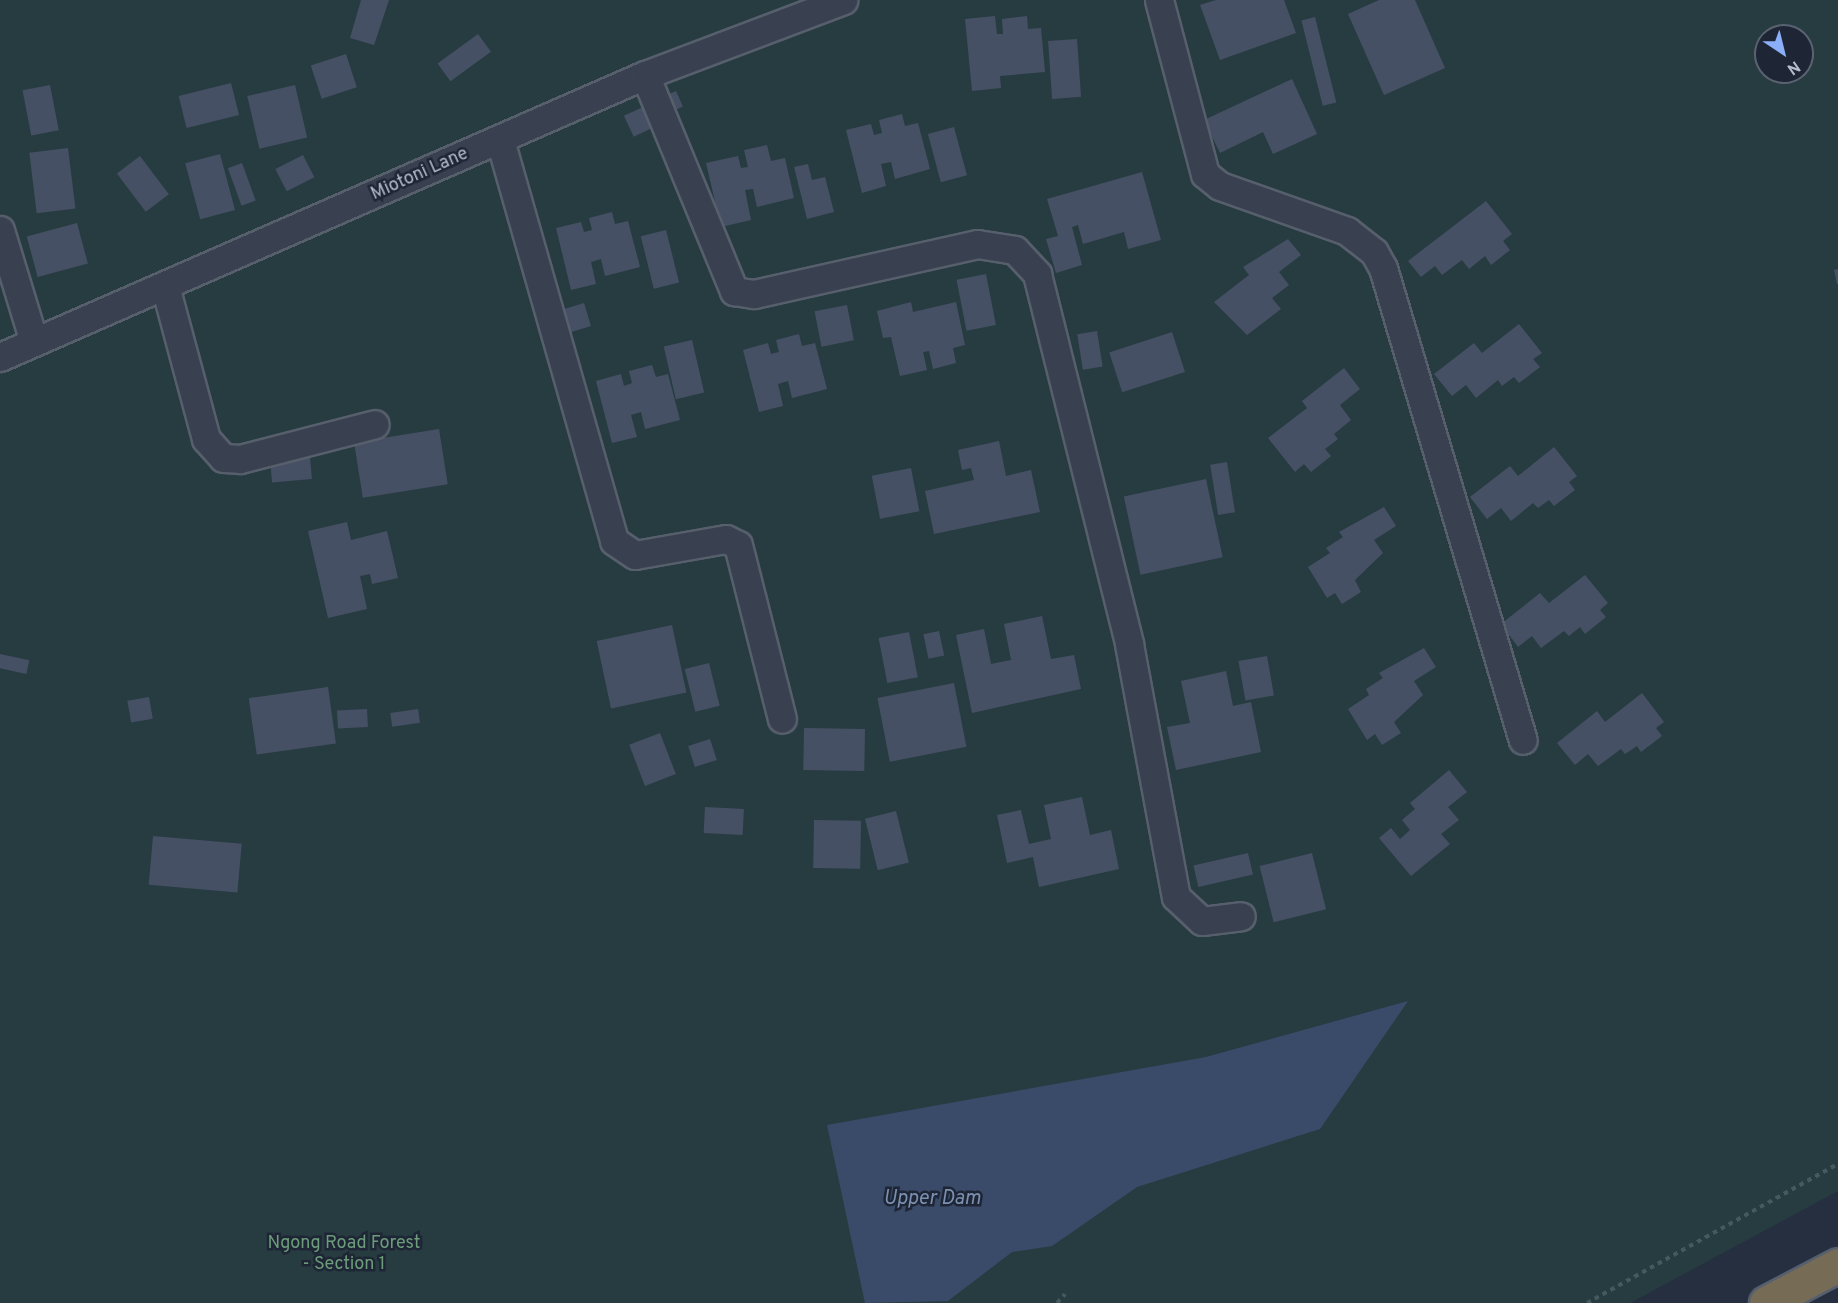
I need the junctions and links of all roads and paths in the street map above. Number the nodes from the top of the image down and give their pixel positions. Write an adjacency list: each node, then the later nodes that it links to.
1 (1159, 0): 11 (street)
2 (836, 1): 3 (street, Miotoni Lane)
3 (645, 75): 4 (street, Miotoni Lane); 12 (street)
4 (500, 140): 6 (street, Miotoni Lane); 10 (street)
5 (0, 230): 7 (street)
6 (165, 286): 7 (street, Miotoni Lane); 9 (street)
7 (34, 342): 8 (street, Miotoni Lane)
8 (0, 357)
9 (375, 424)
10 (782, 719)
11 (1523, 740)
12 (1241, 916)
13 (1838, 1164): 17 (path)
14 (1838, 1265): 18 (highway)
15 (1065, 1294): 16 (path)
16 (1057, 1303)
17 (1587, 1303)
18 (1766, 1303)

